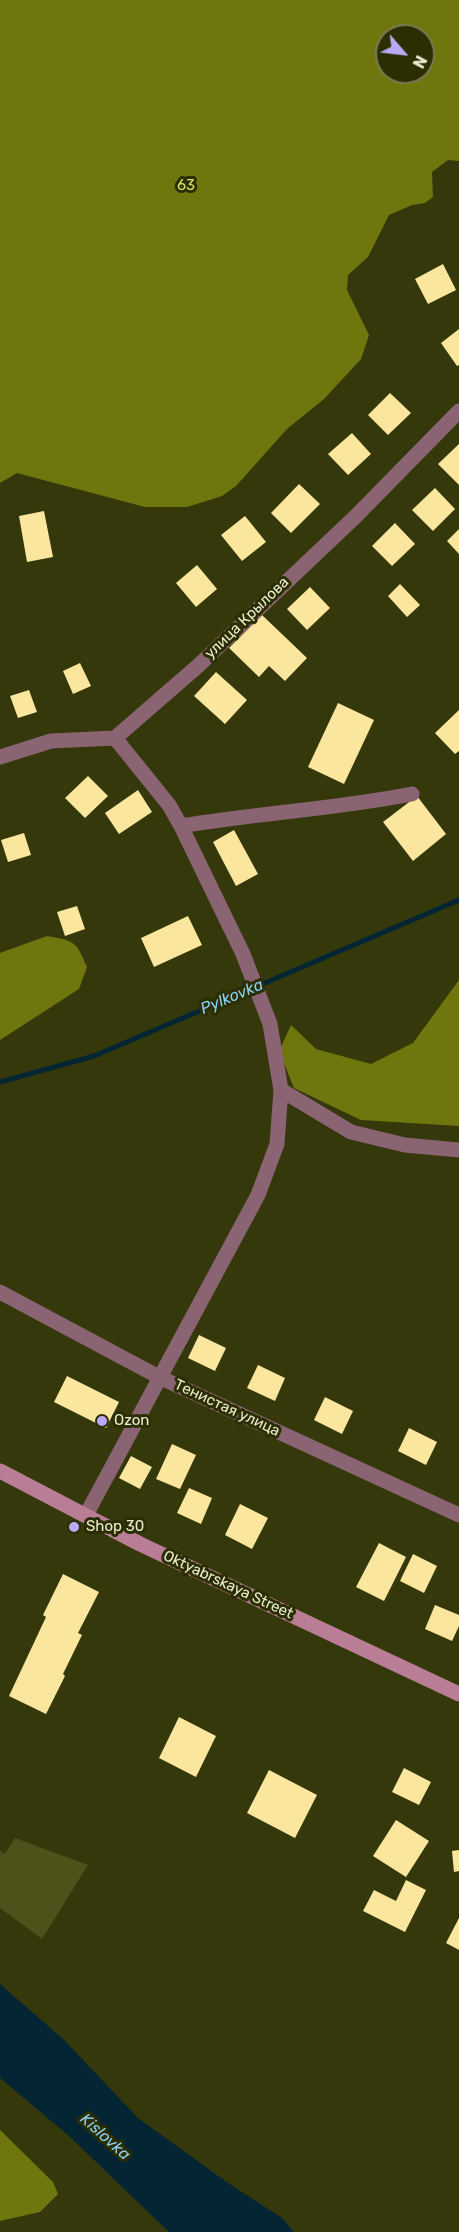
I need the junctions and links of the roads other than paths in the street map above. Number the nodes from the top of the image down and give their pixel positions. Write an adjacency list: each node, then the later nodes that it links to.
1 (459, 411): 2 (street, улица Крылова)
2 (115, 738): 3 (street); 5 (street)
3 (0, 757)
4 (412, 794): 5 (street)
5 (181, 826): 6 (street)
6 (281, 1090): 7 (street); 9 (street)
7 (459, 1150)
8 (0, 1292): 9 (street, Тенистая улица)
9 (159, 1377): 11 (street); 12 (street, Тенистая улица)
10 (0, 1471): 11 (street, Oktyabrskaya Street)
11 (86, 1515): 13 (street, Oktyabrskaya Street)
12 (459, 1515)
13 (459, 1694)

